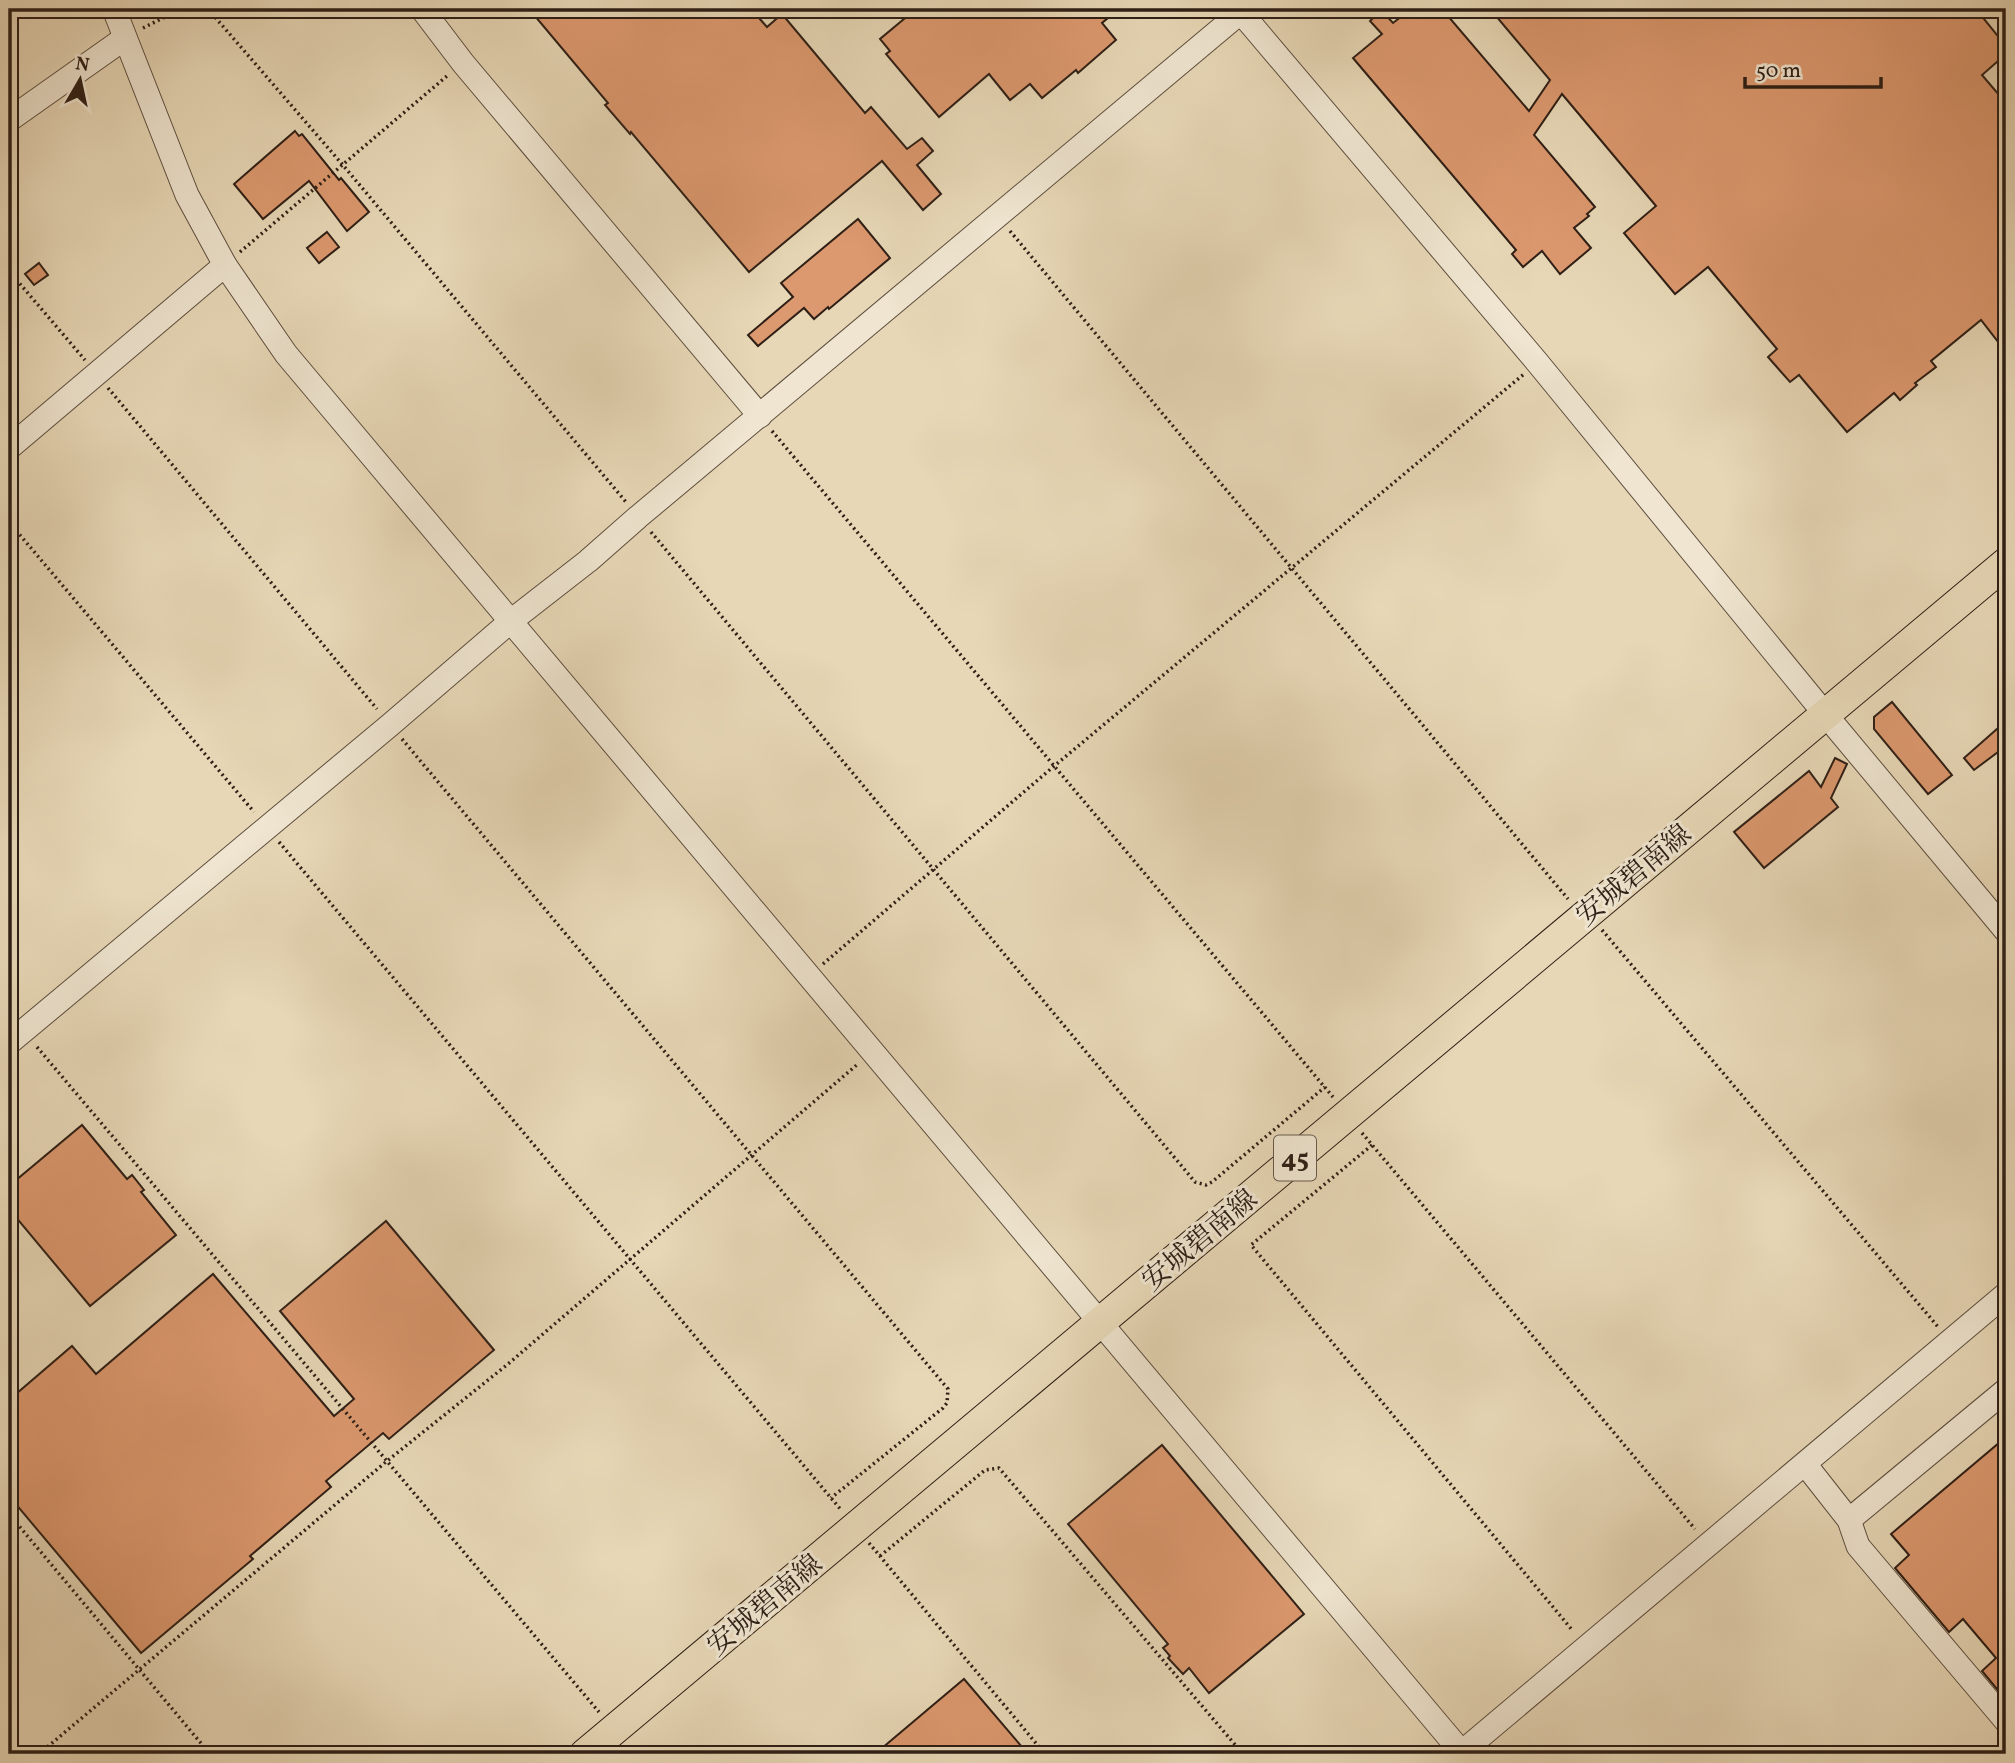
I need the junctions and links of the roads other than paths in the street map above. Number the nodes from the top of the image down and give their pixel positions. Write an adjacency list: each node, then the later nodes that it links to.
1 (114, 9): 4 (street)
2 (422, 9): 7 (street)
3 (1239, 10): 7 (street); 11 (street)
4 (125, 38): 5 (street); 6 (street)
5 (9, 120)
6 (225, 265): 8 (street); 10 (street)
7 (760, 416): 10 (street)
8 (9, 448)
9 (2006, 563): 11 (main road, 安城碧南線 / 45)
10 (511, 621): 13 (street); 15 (street)
11 (1825, 714): 12 (street); 15 (main road, 安城碧南線 / 45)
12 (2006, 931)
13 (16, 1037)
14 (2006, 1294): 17 (street)
15 (1099, 1322): 20 (street); 21 (main road, 安城碧南線 / 45)
16 (2006, 1390): 18 (street)
17 (1805, 1464): 18 (street); 20 (street)
18 (1849, 1520): 19 (street)
19 (2006, 1721)
20 (1462, 1753)
21 (585, 1754)

